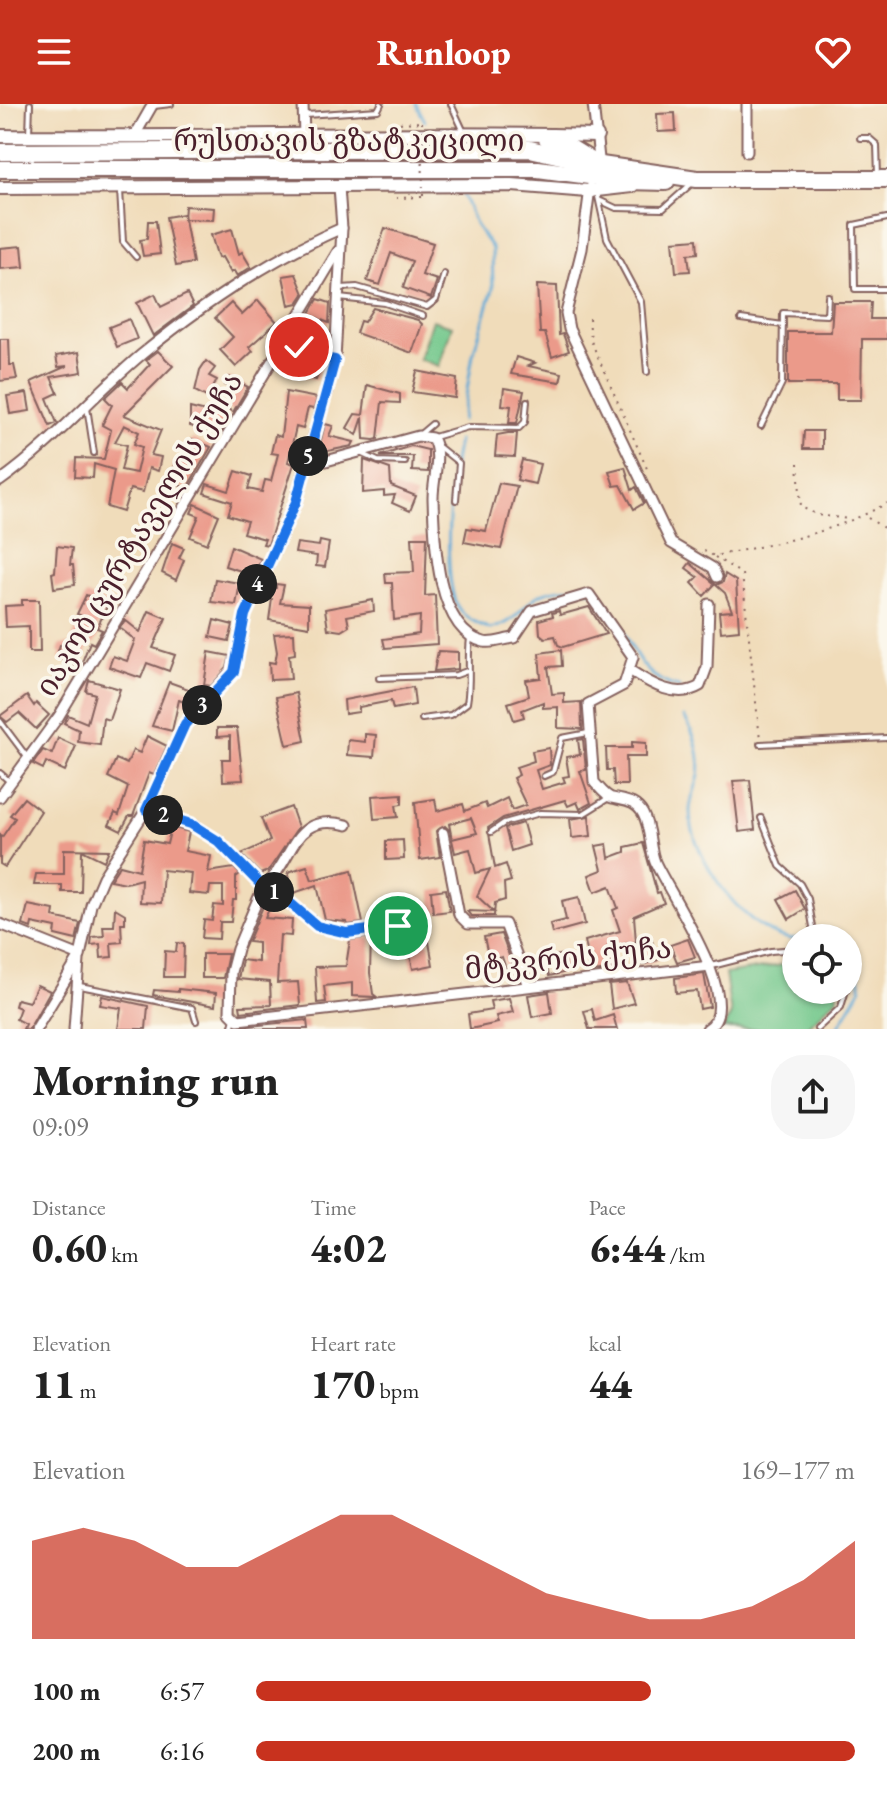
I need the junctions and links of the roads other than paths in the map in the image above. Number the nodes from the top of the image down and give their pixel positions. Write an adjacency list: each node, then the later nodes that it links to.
1 (30, 104): 12 (lane)
2 (171, 104): 8 (lane)
3 (303, 104): 9 (street)
4 (381, 104): 9 (lane)
5 (451, 104): 10 (lane)
6 (593, 104): 14 (street)
7 (747, 104): 18 (street)
8 (152, 105): 15 (street)
9 (304, 116): 13 (street)
10 (464, 132): 11 (street); 13 (street)
11 (527, 134): 14 (street); 21 (street)
12 (29, 136): 15 (street); 17 (street)
13 (304, 136): 15 (street)
14 (597, 136): 21 (street)
15 (134, 137)
16 (860, 138): 20 (lane)
17 (0, 152): 21 (highway, რუსთავის გზატკეცილი); 21 (highway, რუსთავის გზატკეცილი)
18 (747, 152)
19 (697, 179): 20 (highway, რუსთავის გზატკეცილი); 21 (highway, რუსთავის გზატკეცილი); 21 (highway, რუსთავის გზატკეცილი); 21 (lane)
20 (882, 179)
21 (596, 185): 23 (street); 38 (lane); 51 (street)
22 (120, 187): 23 (street); 24 (street); 28 (lane)
23 (339, 187): 26 (street)
24 (0, 188)
25 (887, 218): 30 (lane)
26 (342, 228): 27 (street); 40 (street)
27 (338, 251): 31 (street); 62 (street, იაკობ ცურტაველის ქუჩა)
28 (136, 257)
29 (444, 274): 31 (lane)
30 (887, 289)
31 (339, 293): 33 (lane); 37 (street)
32 (828, 296): 35 (lane)
33 (423, 316)
34 (741, 319): 35 (lane)
35 (783, 325): 42 (lane)
36 (316, 327): 37 (lane)
37 (335, 360): 47 (street)
38 (647, 372)
39 (527, 401): 44 (lane)
40 (87, 407): 46 (lane); 49 (street)
41 (432, 424): 43 (lane)
42 (761, 426)
43 (418, 436): 44 (street); 45 (street)
44 (434, 442): 50 (lane); 53 (street)
45 (359, 452): 47 (street); 48 (lane)
46 (94, 453)
47 (307, 459): 68 (street)
48 (405, 462)
49 (0, 481)
50 (456, 500)
51 (717, 577)
52 (709, 604): 55 (street)
53 (470, 636): 54 (lane); 55 (street)
54 (467, 671): 56 (lane); 57 (lane)
55 (631, 671): 59 (street)
56 (379, 678)
57 (422, 719)
58 (0, 721): 62 (lane)
59 (590, 732): 64 (lane); 67 (street)
60 (887, 738): 61 (lane)
61 (760, 744)
62 (28, 758): 65 (street, იაკობ ცურტაველის ქუჩა)
63 (0, 773): 65 (lane)
64 (544, 776)
65 (11, 783): 66 (street, იაკობ ცურტაველის ქუჩა)
66 (0, 797)
67 (610, 798): 71 (lane); 79 (street)
68 (146, 810): 73 (street); 78 (street)
69 (761, 818): 75 (lane)
70 (347, 825): 73 (street)
71 (491, 832)
72 (443, 833): 81 (street)
73 (263, 887): 76 (street); 83 (street)
74 (0, 924): 78 (street)
75 (812, 924)
76 (398, 926)
77 (782, 950): 79 (lane)
78 (80, 956): 80 (street); 85 (street)
79 (710, 966): 81 (street, მტკვრის ქუჩა); 88 (street)
80 (77, 985): 84 (lane); 86 (street)
81 (528, 986): 83 (street, მტკვრის ქუჩა)
82 (842, 1004): 89 (lane)
83 (234, 1017): 87 (lane)
84 (196, 1021)
85 (36, 1029)
86 (74, 1029)
87 (231, 1029)
88 (707, 1029)
89 (817, 1029)

